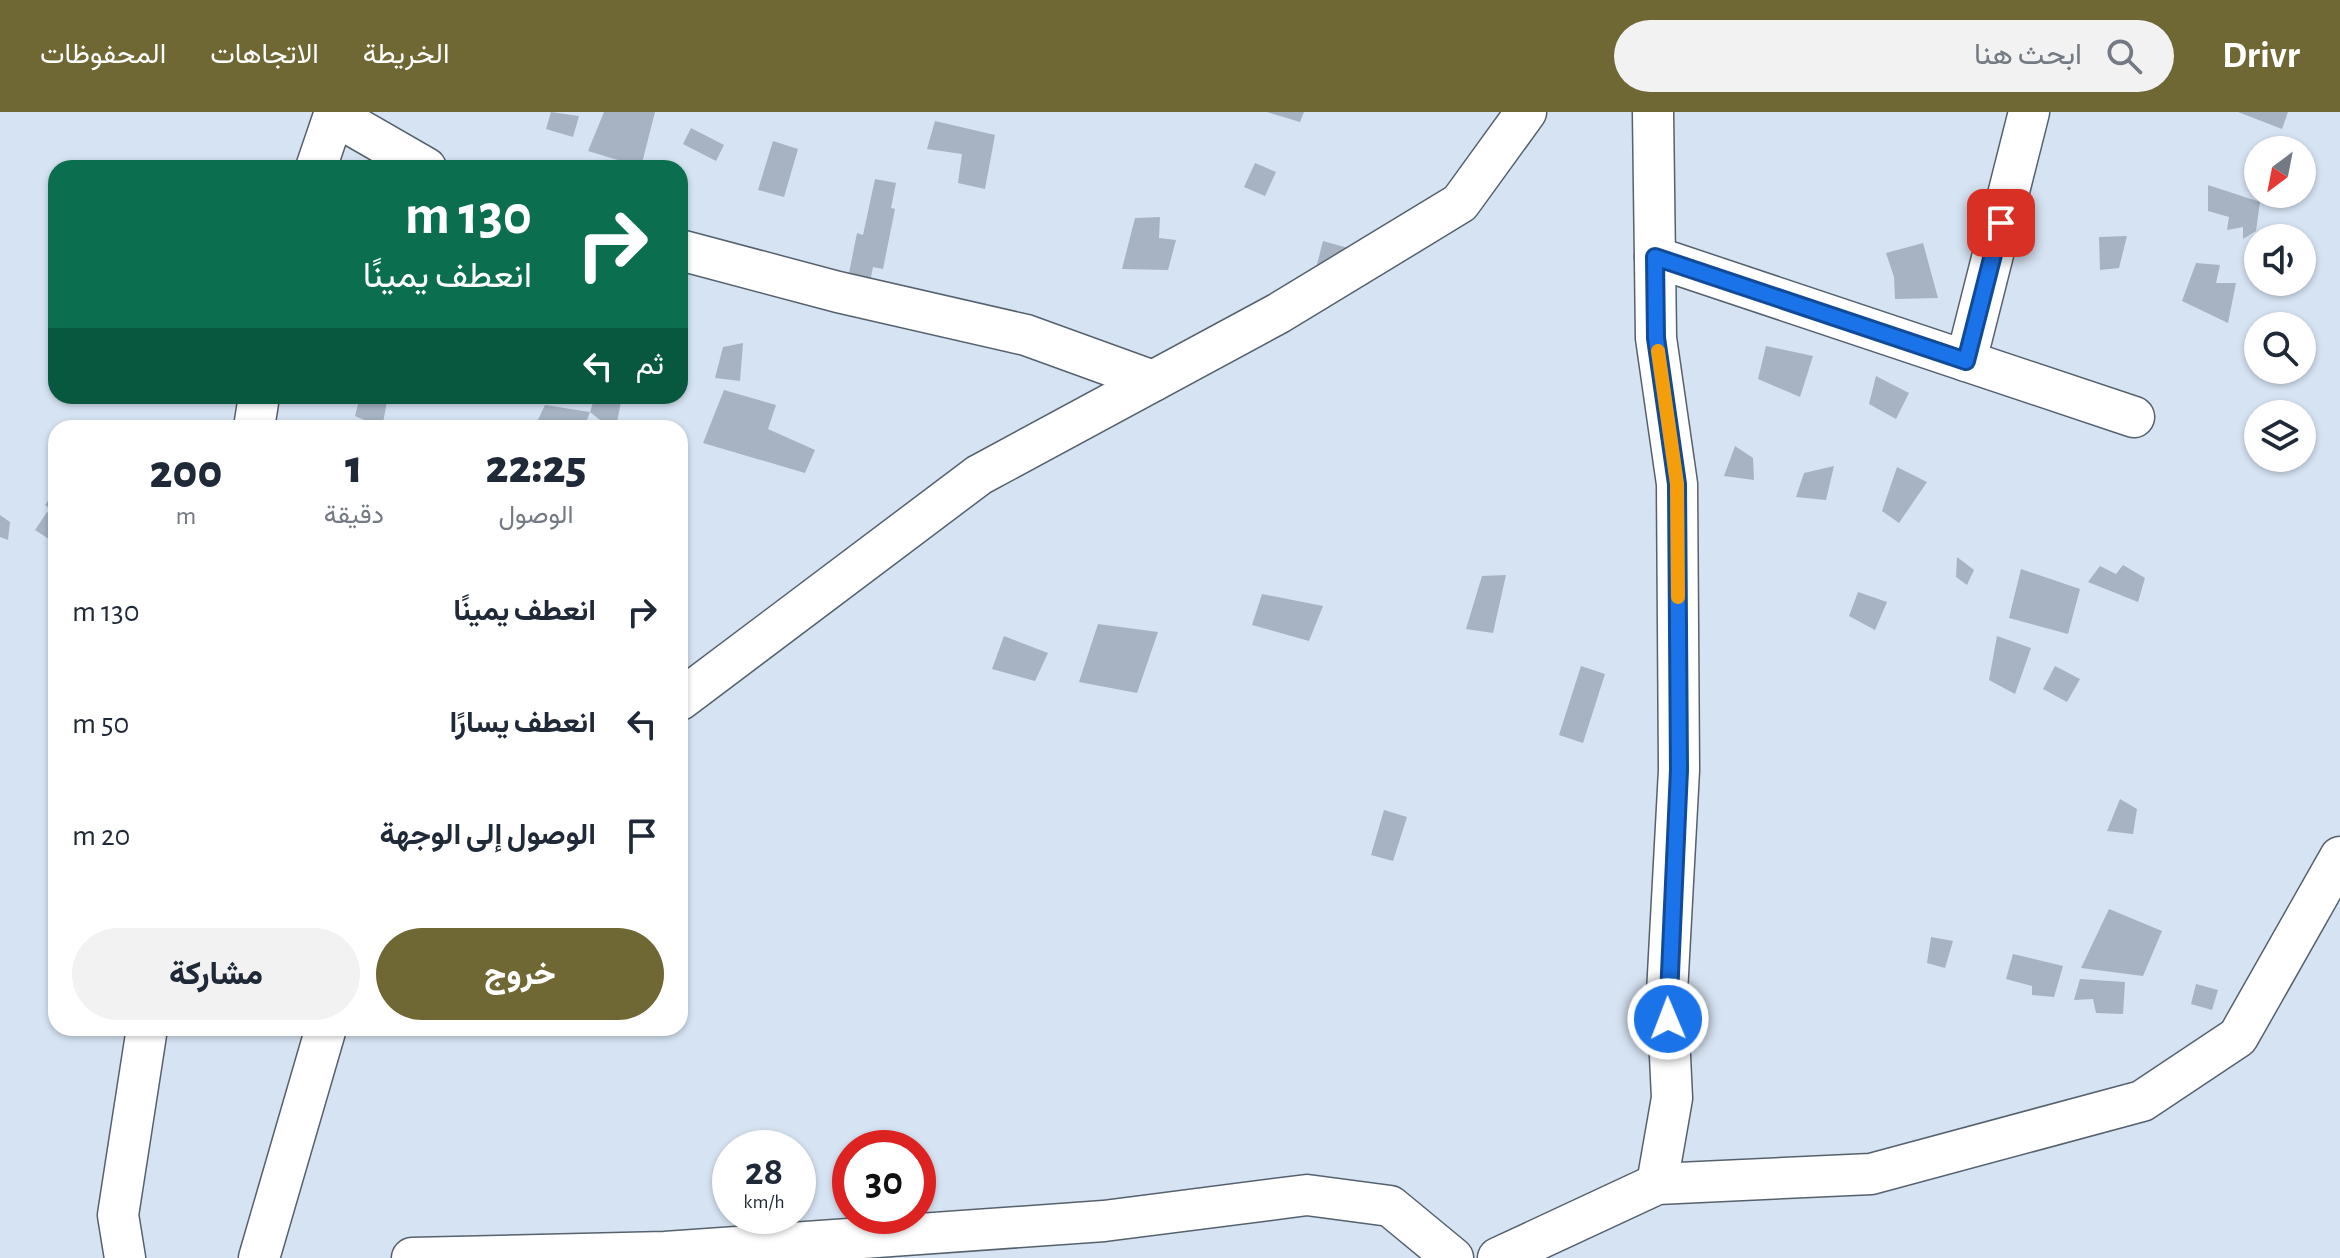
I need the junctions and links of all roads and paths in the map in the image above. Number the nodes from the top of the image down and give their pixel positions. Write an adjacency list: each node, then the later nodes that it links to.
1 (1526, 112): 10 (street)
2 (1653, 112): 8 (street)
3 (2029, 112): 9 (street)
4 (334, 114): 5 (street); 6 (street)
5 (319, 160)
6 (412, 160)
7 (688, 252): 10 (street)
8 (1655, 257): 9 (street); 16 (street)
9 (1966, 361): 11 (street)
10 (1153, 381): 12 (street)
11 (2134, 417)
12 (688, 694)
13 (2340, 857): 16 (street)
14 (146, 1036): 17 (street)
15 (324, 1036): 18 (street)
16 (1657, 1184): 21 (street)
17 (125, 1258)
18 (259, 1258)
19 (412, 1258): 20 (street)
20 (1453, 1258)
21 (1498, 1258)

